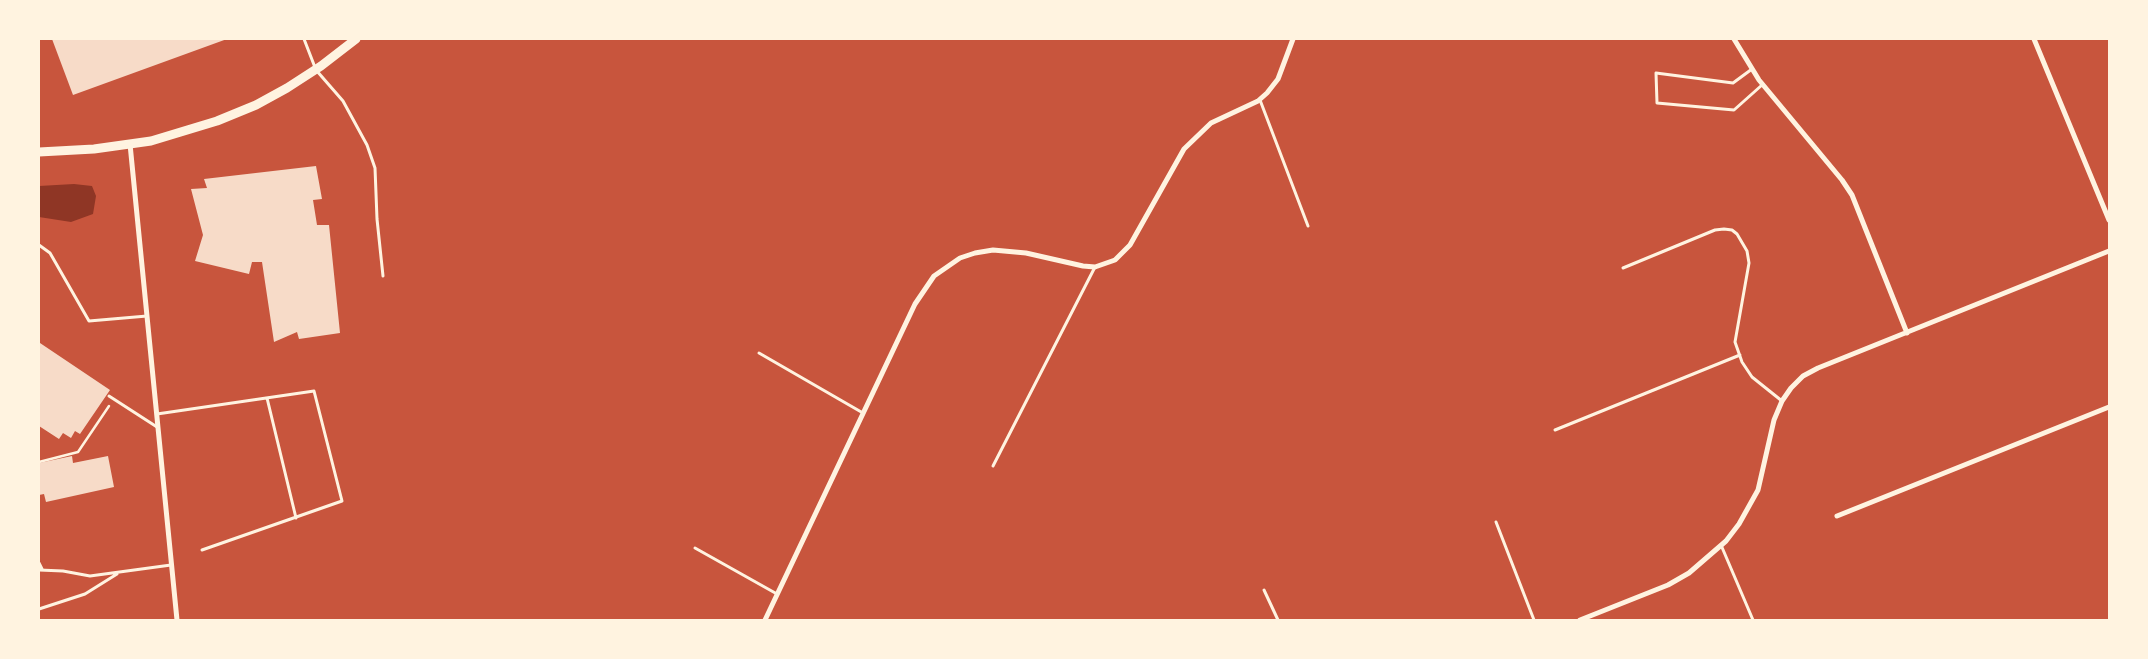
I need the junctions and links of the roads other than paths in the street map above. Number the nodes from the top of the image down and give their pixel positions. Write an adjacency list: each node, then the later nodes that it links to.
1 (304, 39): 7 (lane)
2 (356, 39): 7 (street)
3 (1293, 39): 9 (street)
4 (1734, 39): 6 (street)
5 (2034, 39): 12 (street)
6 (1752, 69): 8 (street); 8 (lane)
7 (316, 70): 10 (street); 18 (lane)
8 (1762, 84): 20 (street)
9 (1260, 100): 13 (lane); 16 (street)
10 (130, 144): 11 (street); 19 (street)
11 (39, 152)
12 (2109, 220)
13 (1308, 226)
14 (39, 245): 19 (lane)
15 (2109, 251): 20 (street)
16 (1095, 267): 27 (street); 31 (lane)
17 (1623, 268): 22 (lane)
18 (383, 276)
19 (146, 316): 28 (street)
20 (1908, 333): 25 (street)
21 (759, 353): 27 (lane)
22 (1740, 355): 25 (lane); 30 (lane)
23 (109, 396): 29 (lane)
24 (267, 398): 28 (lane); 33 (lane); 33 (lane)
25 (1782, 401): 35 (street)
26 (2109, 407): 32 (street)
27 (863, 413): 43 (street)
28 (156, 414): 29 (street)
29 (157, 427): 39 (street)
30 (1555, 430)
31 (993, 466)
32 (1837, 516)
33 (296, 518): 37 (lane)
34 (1496, 522): 48 (lane)
35 (1721, 545): 49 (street); 50 (lane)
36 (695, 548): 43 (lane)
37 (202, 550)
38 (39, 563): 40 (lane)
39 (171, 565): 41 (lane); 45 (street)
40 (40, 570): 41 (lane)
41 (118, 573): 44 (lane)
42 (1264, 590): 47 (lane)
43 (776, 594): 46 (street)
44 (39, 609)
45 (177, 620)
46 (766, 620)
47 (1278, 620)
48 (1534, 620)
49 (1580, 620)
50 (1753, 620)

